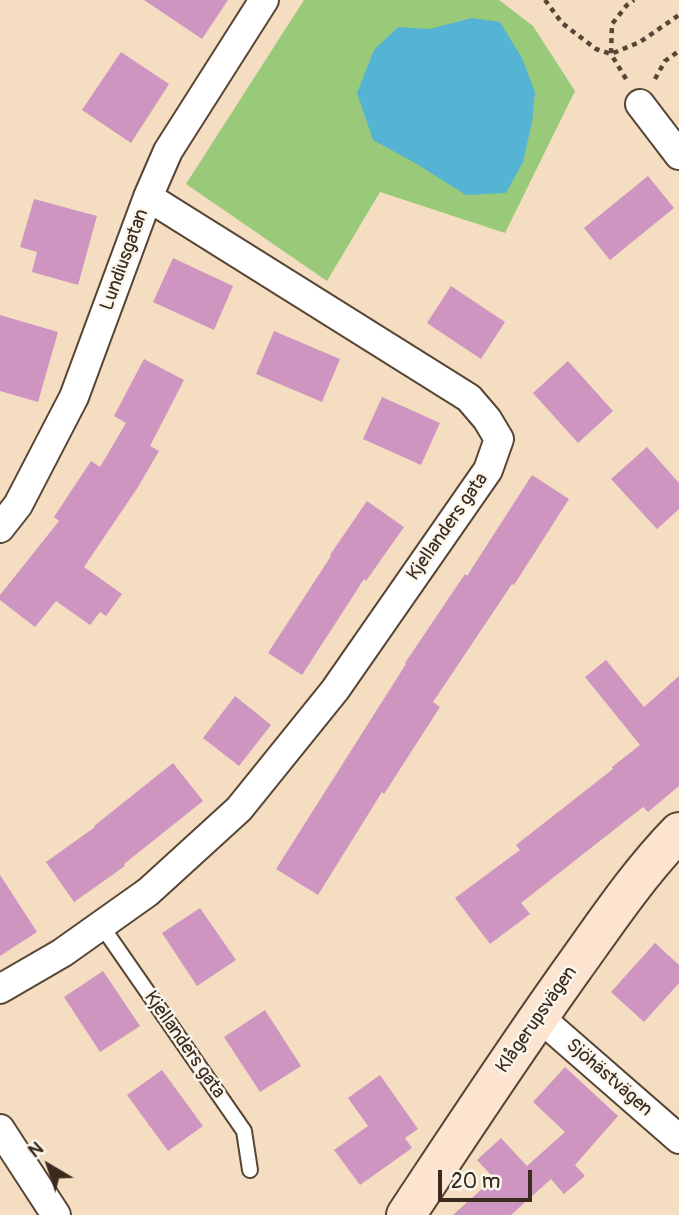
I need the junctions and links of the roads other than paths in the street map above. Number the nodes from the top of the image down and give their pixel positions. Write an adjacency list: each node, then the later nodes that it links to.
1 (264, 0): 4 (street, Lundiusgatan)
2 (640, 104): 3 (street)
3 (679, 155)
4 (148, 197): 5 (street, Lundiusgatan); 7 (street, Kjellanders gata)
5 (0, 528)
6 (679, 832): 9 (street, Klågerupsvägen)
7 (102, 925): 8 (street, Kjellanders gata); 12 (lane, Kjellanders gata)
8 (0, 989)
9 (538, 1016): 11 (street, Sjöhästvägen); 14 (street, Klågerupsvägen)
10 (0, 1129): 13 (street)
11 (679, 1139)
12 (250, 1170)
13 (56, 1215)
14 (406, 1215)

